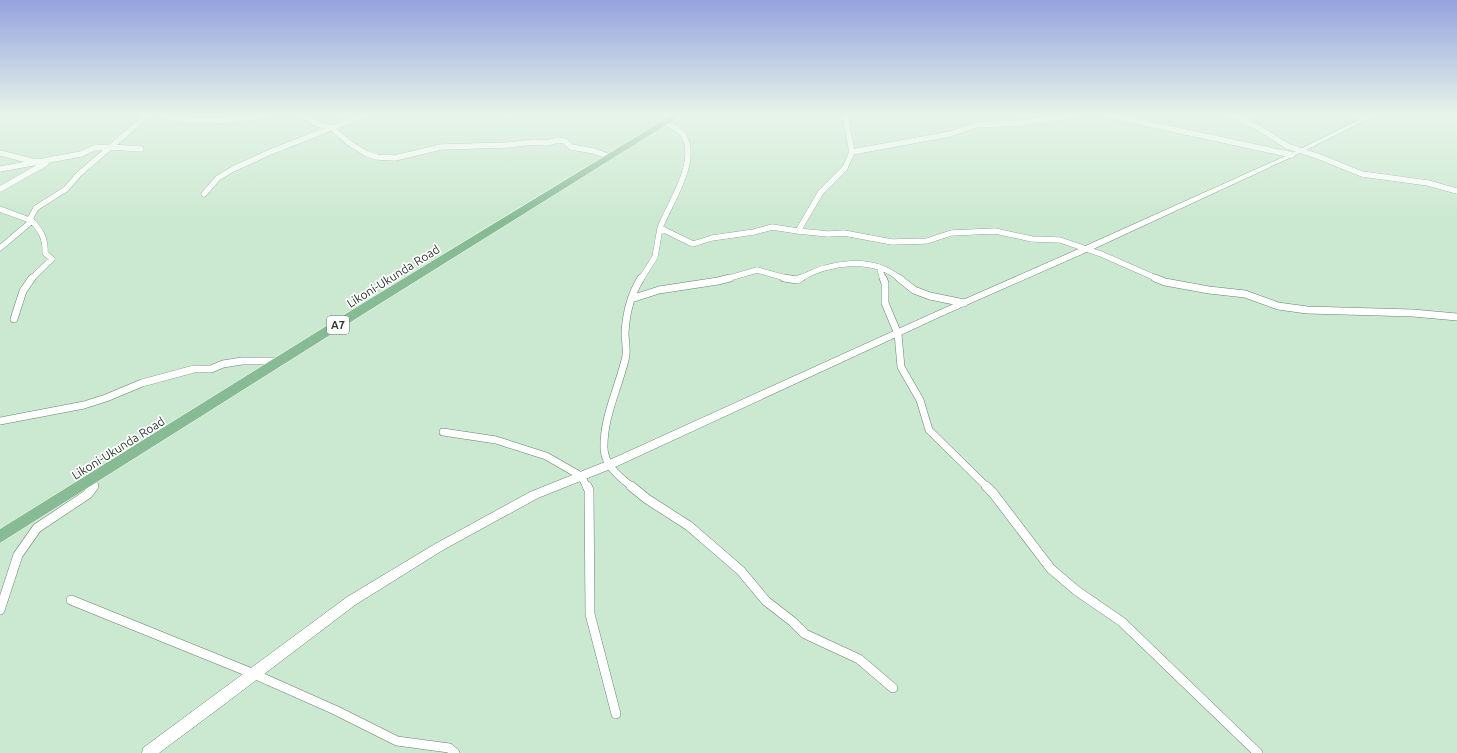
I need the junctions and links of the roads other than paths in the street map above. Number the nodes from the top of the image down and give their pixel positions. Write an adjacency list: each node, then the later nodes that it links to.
1 (89, 150): 17 (street)
2 (107, 150): 24 (street)
3 (275, 150): 22 (street)
4 (361, 150): 5 (street)
5 (429, 150)
6 (589, 150): 16 (street)
7 (621, 150): 16 (highway, Likoni-Ukunda Road / A7)
8 (690, 150): 25 (street)
9 (862, 150): 13 (street)
10 (1281, 150): 15 (street)
11 (1292, 150): 15 (street)
12 (1301, 150): 15 (street)
13 (852, 152): 26 (street)
14 (0, 153): 18 (street)
15 (1295, 153): 21 (street); 28 (street)
16 (610, 157): 35 (highway, Likoni-Ukunda Road / A7)
17 (49, 161): 18 (street); 20 (street)
18 (37, 162): 19 (street)
19 (0, 170)
20 (0, 189)
21 (1457, 191)
22 (204, 194)
23 (0, 209): 24 (street)
24 (32, 221): 27 (street); 33 (street)
25 (660, 228): 26 (street); 30 (street)
26 (798, 231): 28 (street)
27 (0, 248)
28 (1086, 249): 31 (street); 32 (street)
29 (879, 267): 30 (street); 31 (street); 34 (street)
30 (631, 299): 38 (street)
31 (964, 303): 34 (street)
32 (1457, 317)
33 (14, 319)
34 (898, 334): 38 (street); 49 (street)
35 (282, 361): 36 (street); 40 (highway, Likoni-Ukunda Road / A7)
36 (0, 421)
37 (443, 432): 39 (street)
38 (609, 465): 39 (street); 45 (street)
39 (581, 476): 44 (street); 46 (street)
40 (94, 478): 41 (highway, Likoni-Ukunda Road / A7); 43 (street)
41 (0, 537)
42 (71, 600): 44 (street)
43 (0, 610)
44 (254, 674): 47 (street); 48 (street)
45 (893, 688)
46 (616, 714)
47 (148, 753)
48 (455, 753)
49 (1258, 753)

